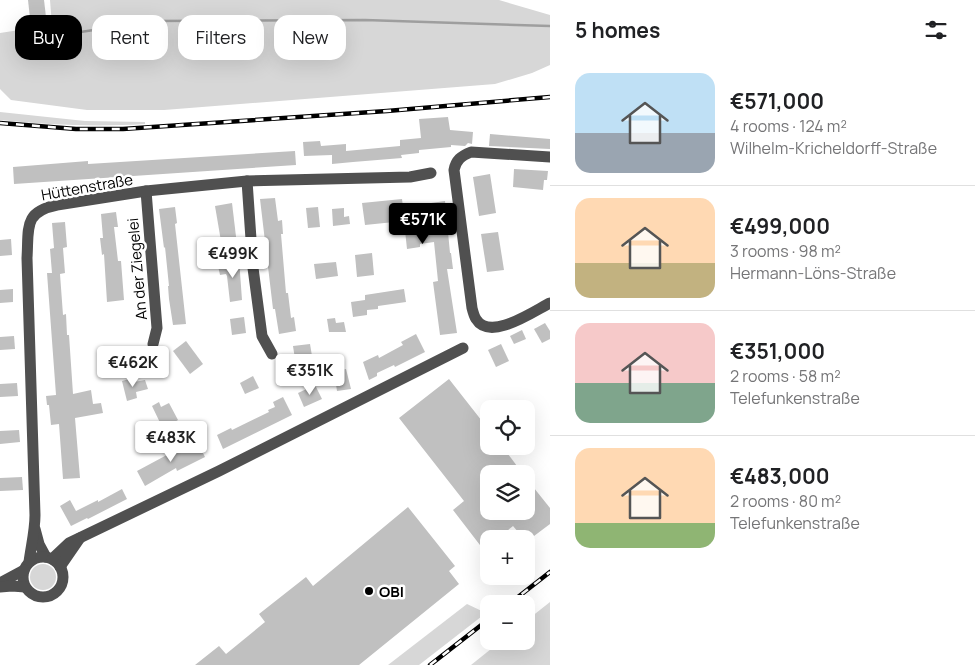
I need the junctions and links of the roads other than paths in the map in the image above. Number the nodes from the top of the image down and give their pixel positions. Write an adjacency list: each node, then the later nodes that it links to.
1 (550, 157): 5 (street)
2 (431, 173): 3 (street, Hüttenstraße)
3 (247, 181): 4 (street, Hüttenstraße); 8 (street)
4 (146, 191): 6 (street, An der Ziegelei); 9 (street, Hüttenstraße)
5 (549, 306)
6 (152, 344)
7 (463, 348): 10 (street)
8 (272, 354)
9 (35, 527): 11 (street); 12 (street)
10 (80, 538): 11 (street); 13 (street)
11 (49, 558): 12 (street); 13 (street)
12 (26, 566): 14 (street); 15 (street)
13 (60, 567): 15 (street)
14 (0, 582)
15 (25, 587): 16 (street)
16 (0, 588)

